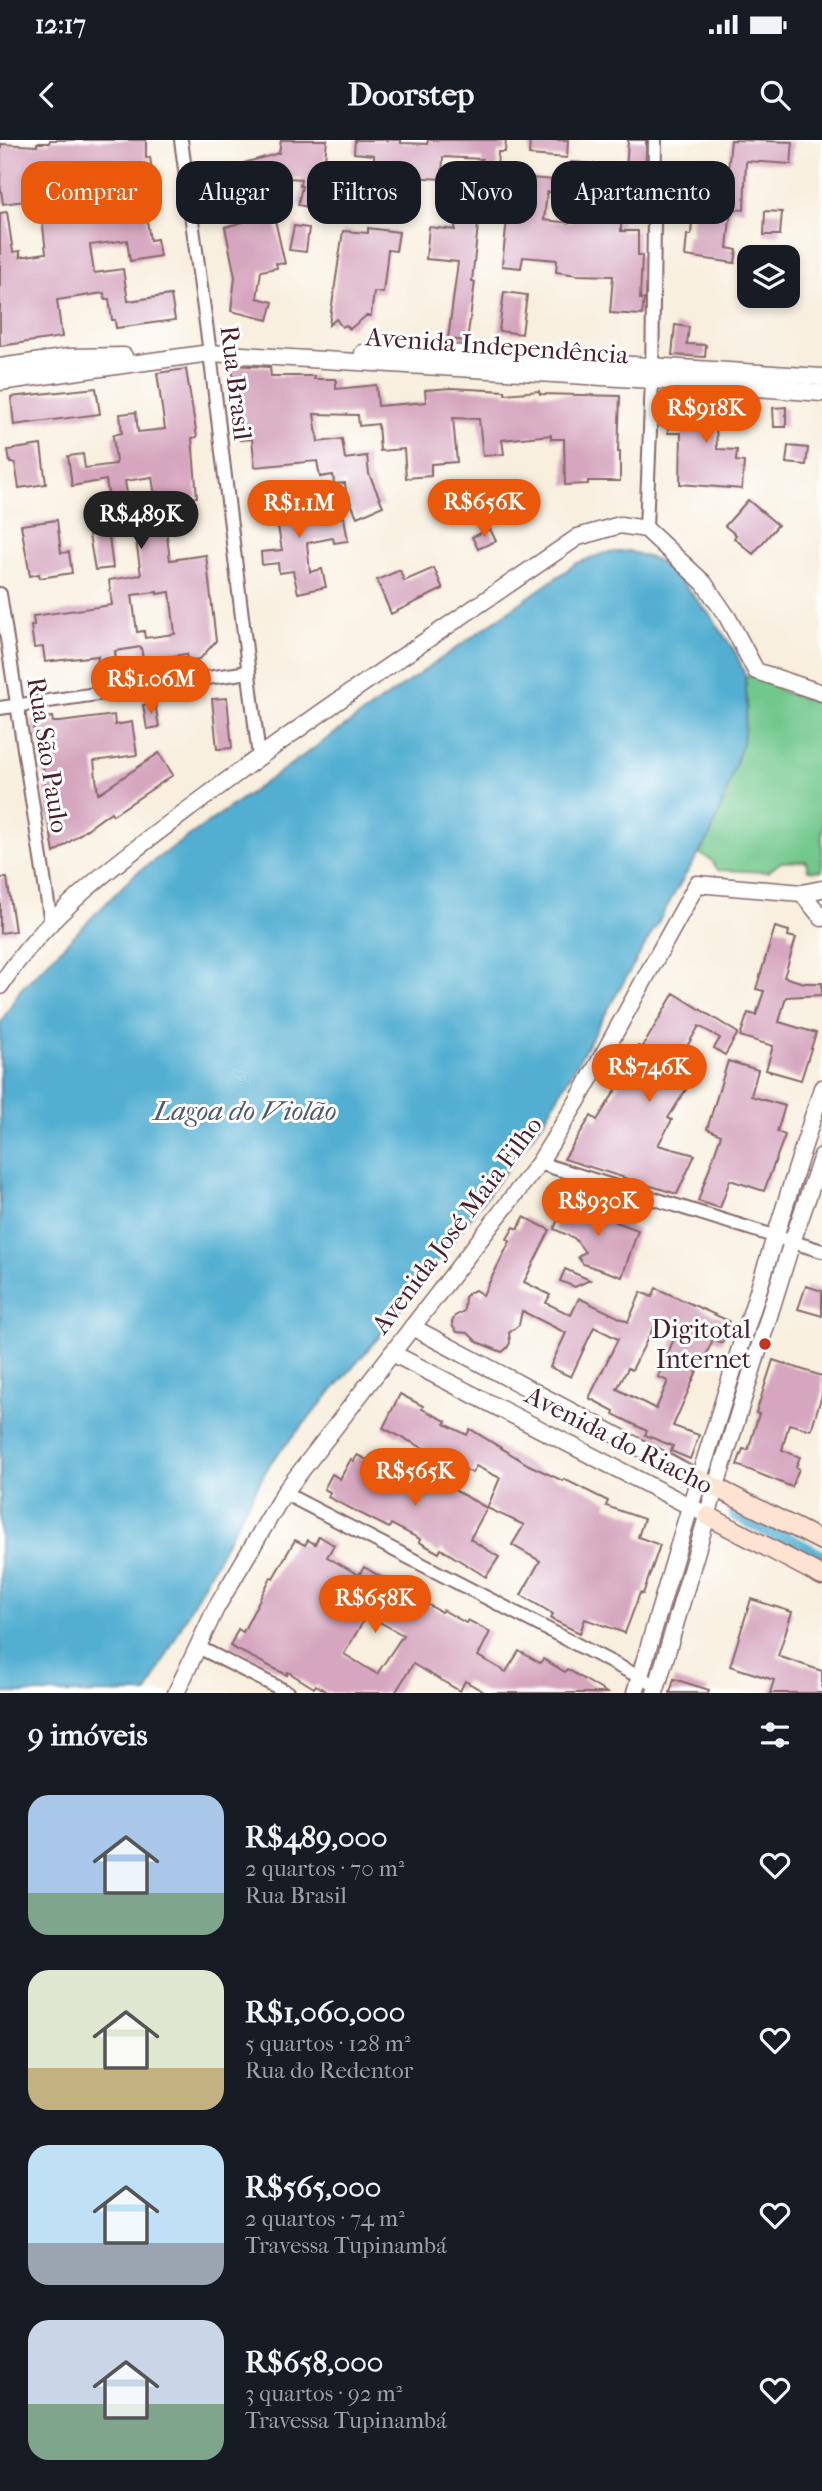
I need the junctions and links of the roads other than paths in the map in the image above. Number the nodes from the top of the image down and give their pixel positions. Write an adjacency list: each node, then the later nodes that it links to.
1 (181, 140): 3 (street, Rua Brasil)
2 (655, 140): 6 (street)
3 (210, 353): 4 (street, Avenida Independência); 6 (street, Avenida Independência); 11 (street, Rua Brasil)
4 (70, 365): 5 (street, Avenida Independência); 7 (street, Avenida Independência)
5 (0, 367)
6 (652, 373): 8 (street, Avenida Independência); 9 (street)
7 (0, 382)
8 (821, 385)
9 (646, 529): 12 (street); 15 (street)
10 (0, 594): 13 (street, Rua São Paulo)
11 (249, 672): 13 (street); 15 (street, Rua Brasil)
12 (822, 693)
13 (16, 705): 14 (street); 19 (street, Rua São Paulo)
14 (0, 708)
15 (259, 757): 19 (street)
16 (822, 889): 17 (street, Avenida José Maia Filho)
17 (802, 893): 18 (street); 23 (street, Avenida José Maia Filho)
18 (822, 918)
19 (51, 923): 20 (street)
20 (0, 986)
21 (822, 1088): 24 (street)
22 (822, 1156): 25 (street)
23 (539, 1163): 24 (street); 27 (street, Avenida José Maia Filho)
24 (775, 1236): 25 (street); 29 (street)
25 (792, 1242): 26 (street); 30 (street)
26 (822, 1251)
27 (412, 1327): 28 (street, Avenida José Maia Filho); 29 (street, Avenida do Riacho)
28 (392, 1353): 31 (street, Avenida José Maia Filho); 32 (street, Avenida do Riacho)
29 (699, 1479): 30 (main road, Avenida do Riacho); 32 (street)
30 (716, 1486): 33 (street); 34 (main road, Avenida do Riacho)
31 (284, 1493): 38 (street, Avenida José Maia Filho); 39 (street)
32 (690, 1507): 33 (street, Avenida do Riacho); 36 (street)
33 (708, 1516): 35 (main road, Avenida do Riacho); 37 (street)
34 (822, 1541)
35 (822, 1576)
36 (659, 1612): 37 (street); 39 (street)
37 (677, 1618): 40 (street)
38 (198, 1647): 41 (street, Avenida José Maia Filho); 42 (street)
39 (640, 1676): 40 (street); 43 (street)
40 (656, 1689)
41 (176, 1693)
42 (289, 1693)
43 (635, 1693)

